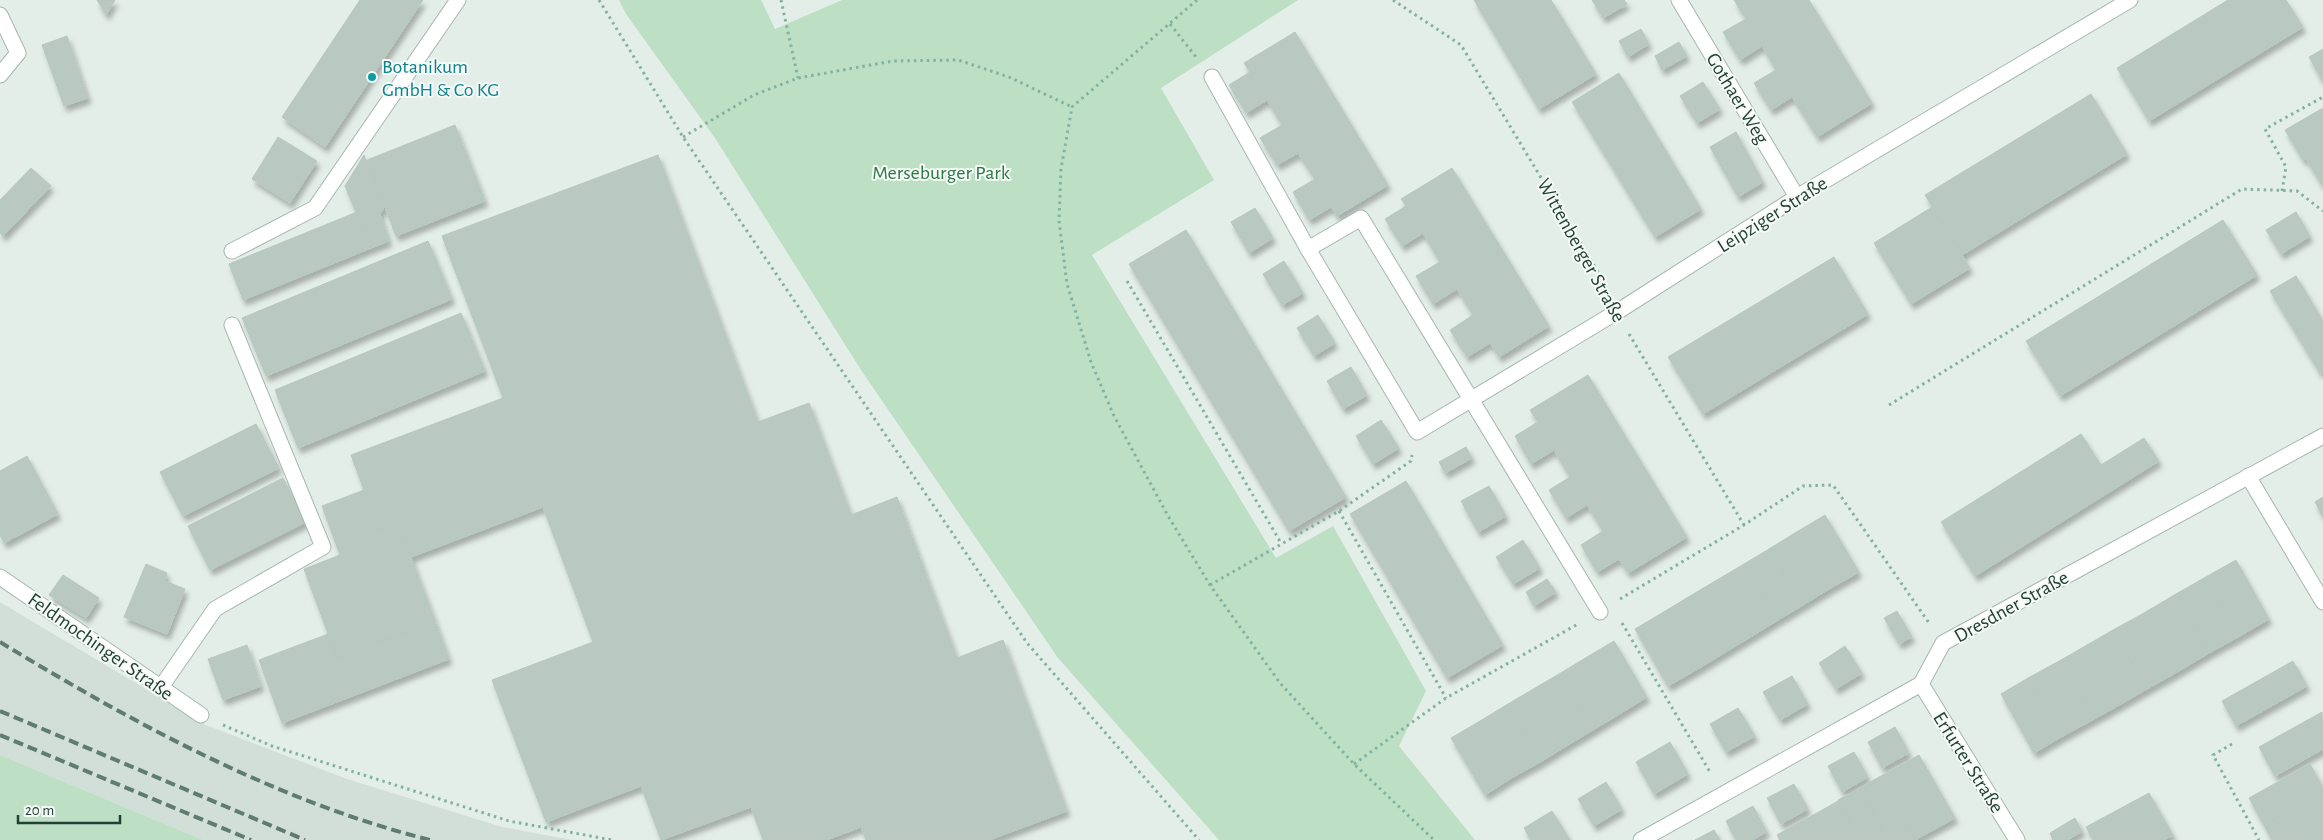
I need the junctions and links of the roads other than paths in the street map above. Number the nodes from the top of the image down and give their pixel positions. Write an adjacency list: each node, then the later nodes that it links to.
1 (458, 0): 9 (street)
2 (1679, 0): 7 (street, Gothaer Weg)
3 (2130, 0): 7 (street, Leipziger Straße)
4 (0, 15): 5 (street)
5 (0, 75)
6 (1212, 77): 8 (street)
7 (1797, 197): 11 (street, Leipziger Straße)
8 (1308, 249): 11 (street); 11 (street, Leipziger Straße)
9 (232, 251)
10 (232, 325): 18 (street)
11 (1470, 399): 16 (street)
12 (2323, 436): 13 (street, Dresdner Straße)
13 (2248, 476): 15 (street); 17 (street, Dresdner Straße)
14 (0, 577): 18 (street, Feldmochinger Straße)
15 (2323, 602)
16 (1600, 612)
17 (1921, 684): 20 (street); 21 (street, Erfurter Straße)
18 (161, 687): 19 (street, Feldmochinger Straße)
19 (202, 716)
20 (1641, 840)
21 (2017, 840)

